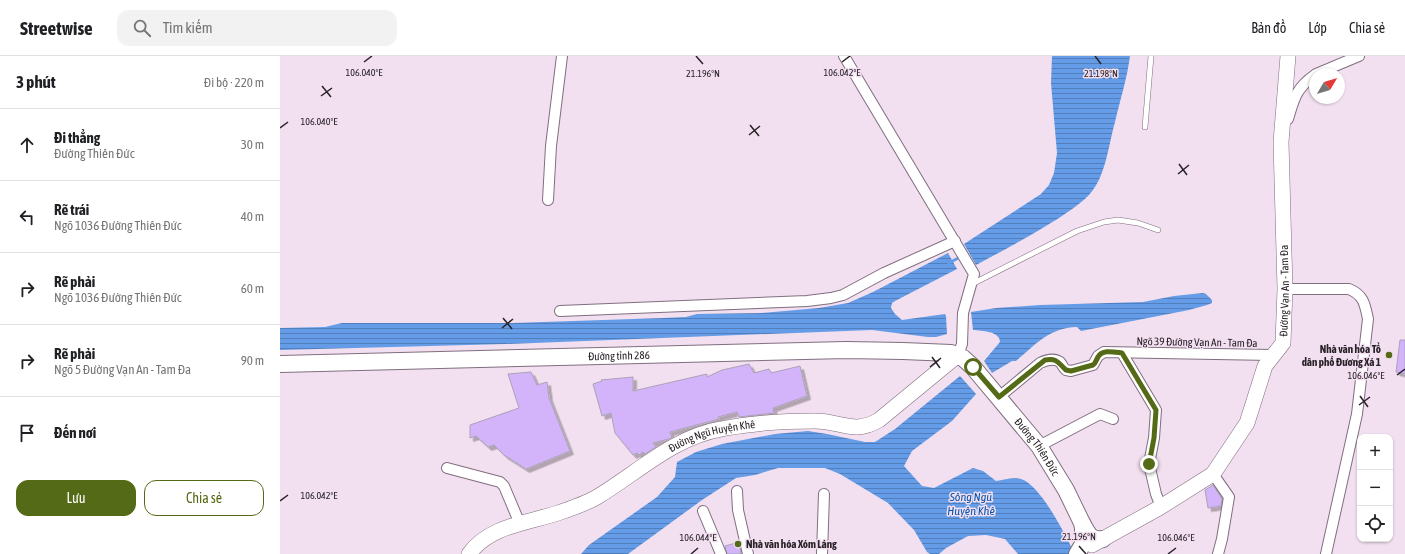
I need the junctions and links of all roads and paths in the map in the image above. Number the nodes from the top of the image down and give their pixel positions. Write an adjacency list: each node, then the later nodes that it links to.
1 (562, 56): 10 (street)
2 (844, 56): 12 (street)
3 (1151, 56): 8 (lane)
4 (1288, 56): 9 (main road, Đường Vạn An - Tam Đa)
5 (1359, 56): 6 (street)
6 (1330, 68)
7 (1309, 80): 9 (street)
8 (1145, 127)
9 (1281, 142): 14 (main road, Đường Vạn An - Tam Đa)
10 (548, 200)
11 (1158, 230): 13 (lane)
12 (957, 244): 13 (street); 15 (street)
13 (972, 284): 18 (street)
14 (1285, 289): 17 (main road, Đường Vạn An - Tam Đa); 38 (street)
15 (560, 311)
16 (1122, 353): 17 (street, Ngõ 39 Đường Vạn An - Tam Đa); 20 (street, Ngõ 39 Đường Vạn An - Tam Đa); 27 (street)
17 (1272, 355): 24 (main road, Đường Vạn An - Tam Đa)
18 (958, 356): 19 (main road, Đường tỉnh 286); 20 (main road, Đường Thiên Đức); 30 (main road, Đường Ngũ Huyện Khê)
19 (280, 364)
20 (999, 397): 22 (main road, Đường Thiên Đức)
21 (1112, 419): 22 (street)
22 (1039, 446): 29 (main road, Đường Thiên Đức)
23 (447, 468): 30 (street)
24 (1213, 474): 27 (main road, Đường Vạn An - Tam Đa); 37 (street)
25 (737, 490): 35 (street)
26 (824, 494): 36 (street)
27 (1161, 507): 31 (main road, Đường Vạn An - Tam Đa)
28 (703, 511): 34 (street)
29 (1082, 523): 31 (main road); 32 (main road, Đường Thiên Đức)
30 (520, 524): 33 (main road, Đường Ngũ Huyện Khê)
31 (1103, 539): 32 (main road, Đường Vạn An - Tam Đa)
32 (1081, 553)
33 (469, 554)
34 (720, 554)
35 (748, 554)
36 (822, 554)
37 (1218, 554)
38 (1326, 554)

